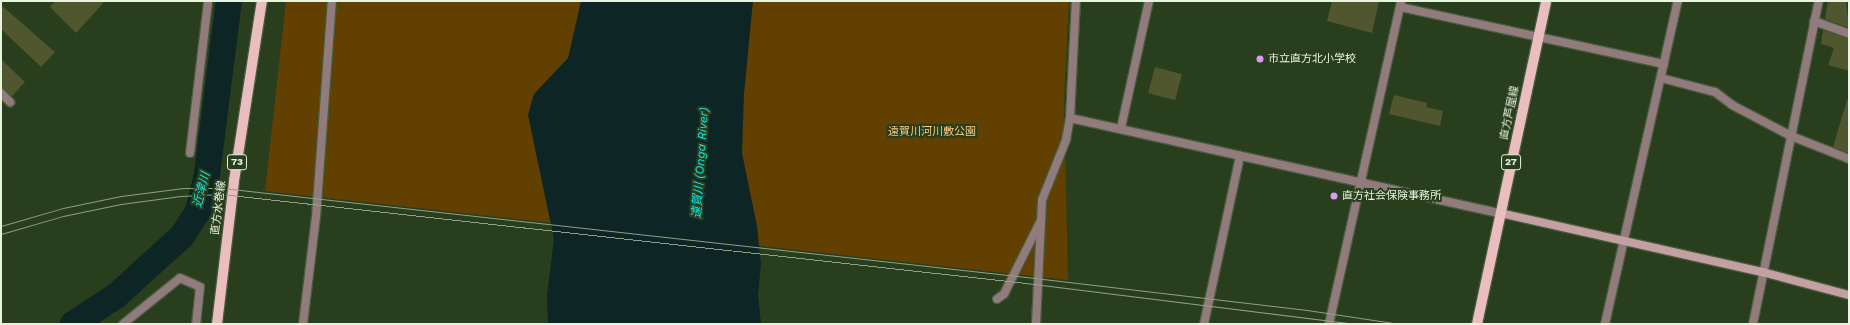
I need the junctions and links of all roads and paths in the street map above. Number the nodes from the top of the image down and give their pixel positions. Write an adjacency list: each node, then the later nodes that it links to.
1 (208, 1): 20 (street)
2 (262, 1): 32 (main road, 直方水巻線 / 73)
3 (332, 1): 33 (street)
4 (1076, 1): 17 (street)
5 (1149, 1): 18 (street)
6 (1546, 1): 12 (main road, 直方芦屋線 / 27)
7 (1678, 1): 13 (street)
8 (1819, 1): 10 (street)
9 (1401, 4): 12 (street); 23 (street)
10 (1814, 21): 11 (street); 19 (street)
11 (1849, 34)
12 (1538, 37): 13 (street); 24 (main road, 直方芦屋線 / 27)
13 (1664, 64): 14 (street)
14 (1661, 78): 19 (street); 26 (street)
15 (1, 93): 16 (street)
16 (10, 102)
17 (1070, 118): 18 (street); 25 (street)
18 (1121, 128): 21 (street)
19 (1790, 136): 22 (street); 27 (street)
20 (190, 153)
21 (1240, 156): 23 (street); 35 (street)
22 (1849, 159)
23 (1360, 183): 24 (street); 36 (street)
24 (1500, 213): 26 (street); 37 (main road, 直方芦屋線 / 27)
25 (1041, 220): 29 (street); 34 (street)
26 (1624, 240): 27 (street); 38 (street)
27 (1762, 272): 28 (street); 39 (street)
28 (1849, 295)
29 (997, 298)
30 (123, 324): 31 (street)
31 (196, 324)
32 (217, 324)
33 (304, 324)
34 (1036, 324)
35 (1204, 324)
36 (1329, 324)
37 (1477, 324)
38 (1605, 324)
39 (1752, 324)

